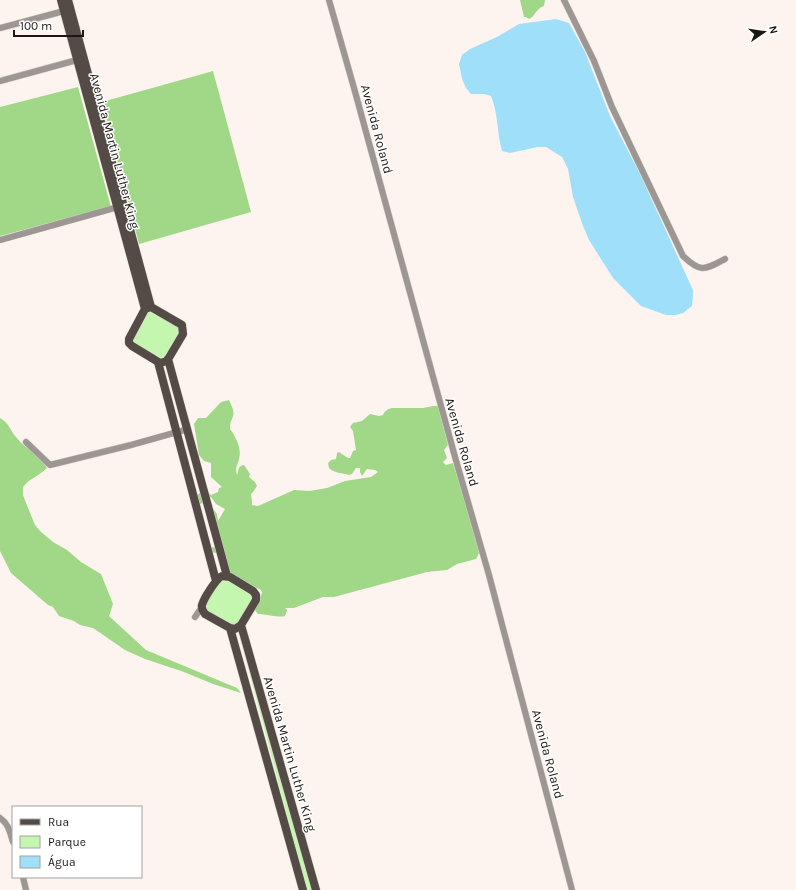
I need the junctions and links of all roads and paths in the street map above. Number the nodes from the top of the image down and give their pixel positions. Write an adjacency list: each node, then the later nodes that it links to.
1 (61, 0): 5 (main road, Avenida Martin Luther King)
2 (68, 0): 12 (main road, Avenida Martin Luther King)
3 (329, 0): 32 (street, Avenida Roland)
4 (564, 0): 11 (street)
5 (64, 11): 6 (street); 7 (main road, Avenida Martin Luther King)
6 (0, 28)
7 (77, 60): 8 (street); 9 (main road, Avenida Martin Luther King)
8 (0, 81)
9 (118, 207): 10 (street); 12 (main road, Avenida Martin Luther King)
10 (0, 240)
11 (725, 259)
12 (148, 308): 13 (main road); 14 (main road)
13 (168, 359): 14 (main road); 15 (main road)
14 (158, 362): 16 (main road)
15 (188, 429): 16 (street); 18 (main road)
16 (176, 432): 17 (street); 19 (main road)
17 (26, 442)
18 (208, 504): 19 (main road); 20 (main road)
19 (197, 507): 21 (main road)
20 (227, 576): 21 (main road); 24 (main road)
21 (216, 581): 22 (main road)
22 (202, 607): 23 (street); 25 (main road)
23 (195, 617)
24 (241, 625): 25 (main road); 31 (main road, Avenida Martin Luther King)
25 (230, 628): 30 (main road, Avenida Martin Luther King)
26 (0, 818): 27 (street)
27 (12, 838)
28 (23, 878): 29 (street)
29 (26, 890)
30 (303, 890)
31 (316, 890)
32 (572, 890)

